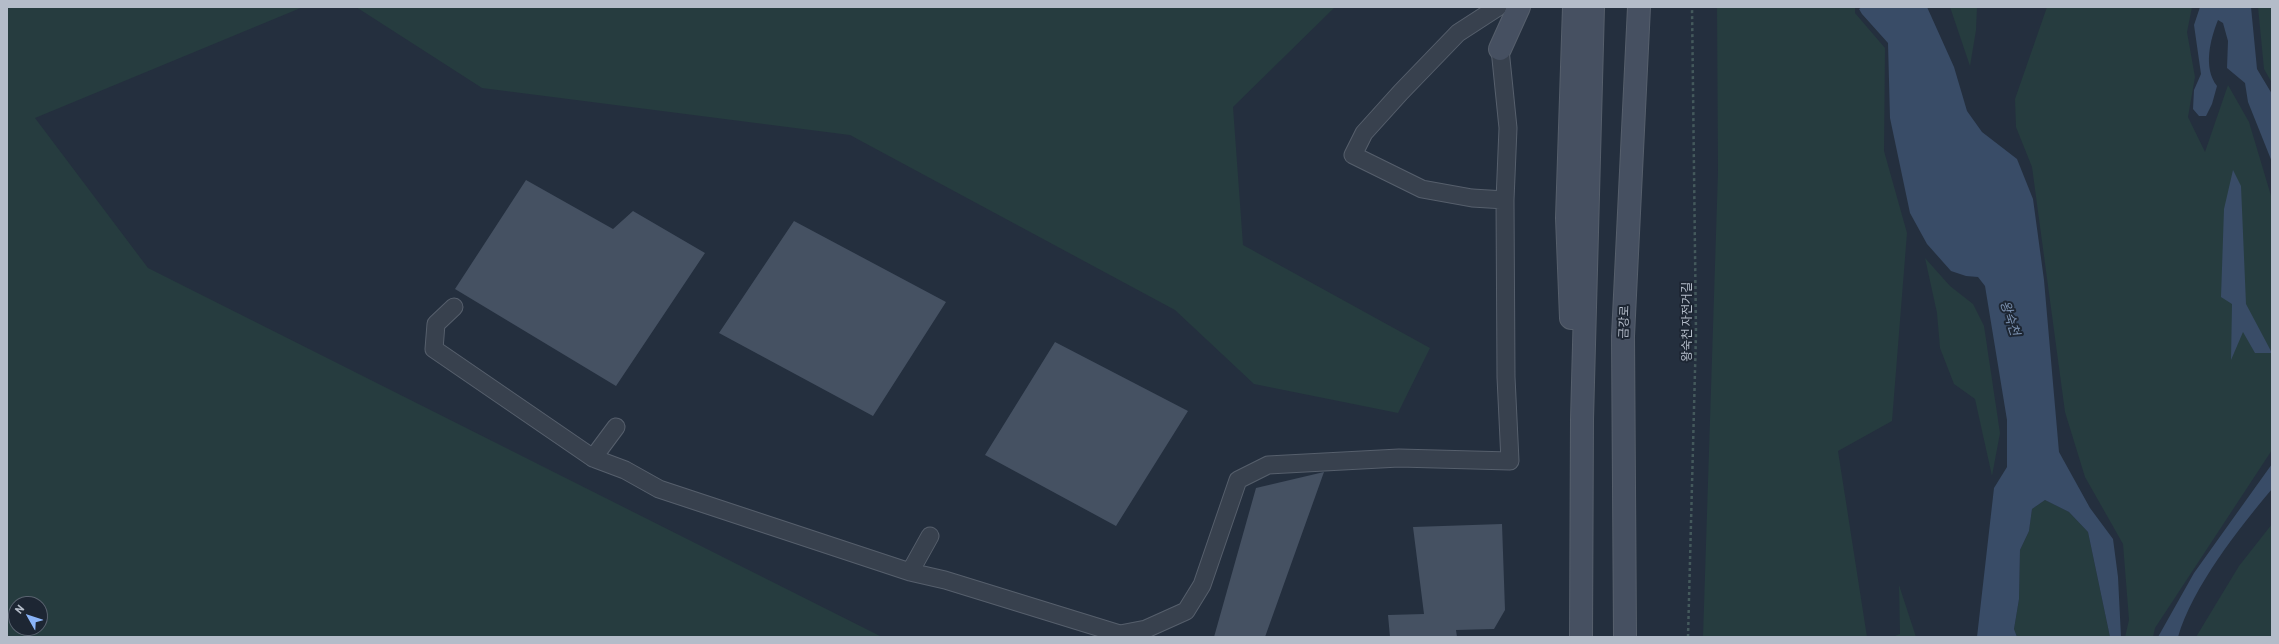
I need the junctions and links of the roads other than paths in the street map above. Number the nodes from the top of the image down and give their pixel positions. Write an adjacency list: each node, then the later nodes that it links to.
1 (1498, 7): 7 (lane)
2 (1519, 7): 6 (main road)
3 (1574, 7): 11 (main road)
4 (1593, 7): 11 (main road)
5 (1639, 7): 15 (main road, 금강로)
6 (1500, 49): 7 (lane)
7 (1505, 200): 13 (lane)
8 (454, 307): 10 (lane)
9 (616, 427): 10 (lane)
10 (593, 458): 13 (lane)
11 (1580, 522): 14 (main road)
12 (930, 536): 13 (lane)
13 (910, 572)
14 (1581, 637)
15 (1625, 637)

